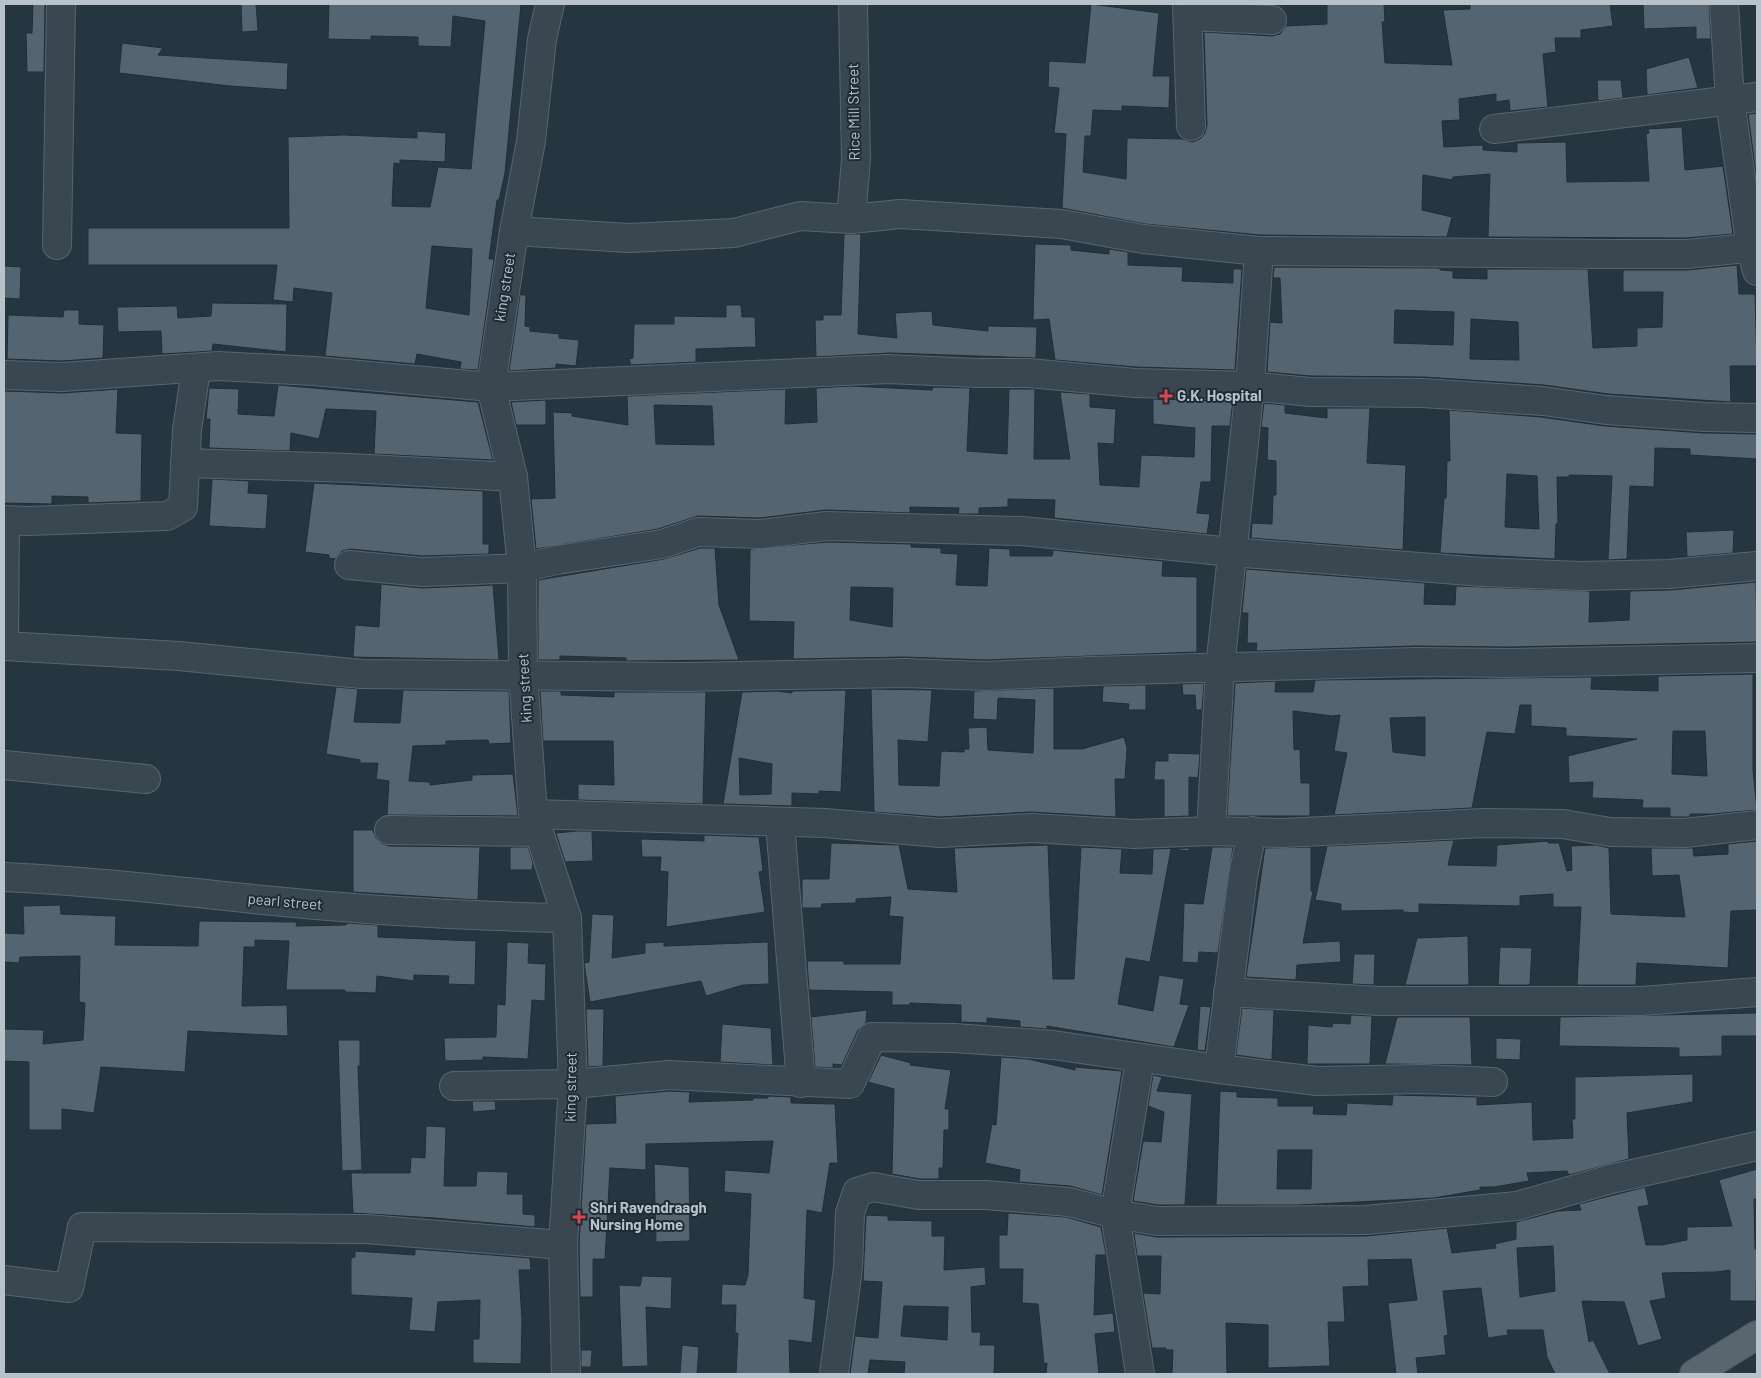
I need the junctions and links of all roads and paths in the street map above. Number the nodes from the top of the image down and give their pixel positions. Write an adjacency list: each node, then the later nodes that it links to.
1 (60, 4): 13 (street)
2 (550, 4): 12 (street, king street)
3 (853, 4): 11 (street, Rice Mill Street)
4 (1724, 4): 8 (street)
5 (1187, 10): 6 (street); 9 (street)
6 (1272, 20)
7 (1757, 97): 8 (street)
8 (1730, 101): 10 (street); 15 (street)
9 (1191, 126)
10 (1494, 129)
11 (851, 219): 12 (street); 14 (street)
12 (514, 231): 19 (street, king street)
13 (57, 245)
14 (1259, 251): 15 (street); 18 (street)
15 (1755, 255)
16 (196, 368): 17 (street); 19 (street); 21 (street)
17 (4, 375)
18 (1250, 386): 19 (street); 20 (street); 24 (street)
19 (491, 387): 22 (street, king street)
20 (1757, 418)
21 (185, 463): 22 (street); 23 (street)
22 (513, 478): 27 (street, king street)
23 (4, 520): 30 (street)
24 (1232, 552): 26 (street); 27 (street); 29 (street)
25 (349, 565): 27 (street)
26 (1757, 566)
27 (522, 568): 30 (street, king street)
28 (1757, 658): 29 (street)
29 (1220, 668): 30 (street); 37 (street)
30 (523, 674): 33 (street, king street)
31 (4, 765): 32 (street)
32 (146, 779)
33 (535, 823): 34 (street); 36 (street); 40 (street, king street)
34 (780, 823): 37 (street); 46 (street)
35 (1757, 824): 38 (street)
36 (389, 830)
37 (1211, 831): 38 (street)
38 (1252, 831): 41 (street)
39 (4, 877): 40 (street, pearl street)
40 (567, 918): 47 (street, king street)
41 (1228, 992): 42 (street); 44 (street)
42 (1757, 992)
43 (1140, 1059): 44 (street); 46 (street); 50 (street)
44 (1219, 1069): 45 (street)
45 (1493, 1082)
46 (802, 1083): 47 (street)
47 (573, 1084): 48 (street); 51 (street, king street)
48 (454, 1086)
49 (1757, 1146): 50 (street)
50 (1115, 1214): 56 (street); 57 (street)
51 (563, 1245): 52 (street); 55 (street, king street)
52 (4, 1280)
53 (1757, 1335): 54 (main road)
54 (1708, 1370)
55 (572, 1373)
56 (834, 1374)
57 (1140, 1374)

